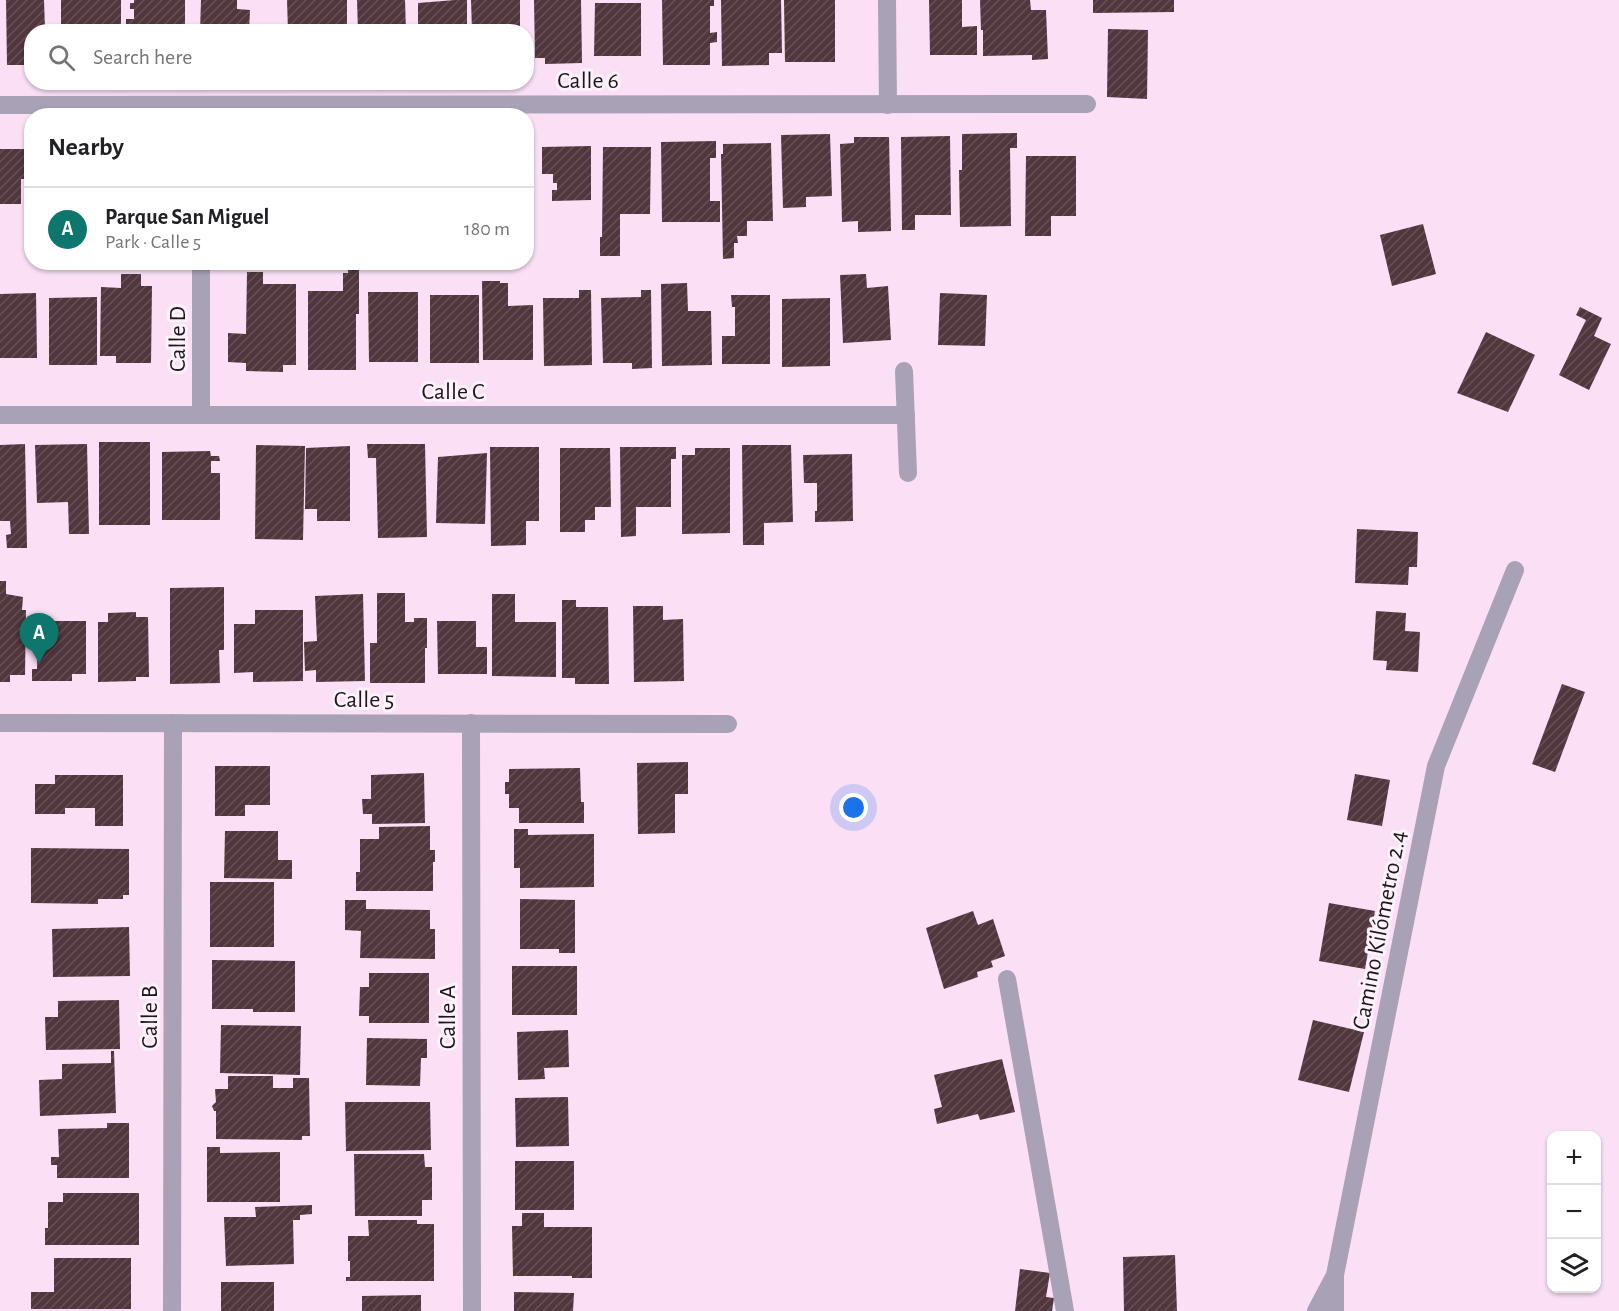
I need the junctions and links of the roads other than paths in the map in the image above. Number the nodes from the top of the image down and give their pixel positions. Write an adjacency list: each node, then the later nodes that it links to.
1 (887, 0): 4 (street)
2 (1087, 104): 4 (street, Calle 6)
3 (0, 105): 5 (street, Calle 6)
4 (888, 105): 6 (street, Calle 6)
5 (120, 108)
6 (475, 108)
7 (201, 270): 10 (street, Calle D)
8 (904, 371): 11 (street)
9 (0, 414): 10 (street, Calle C)
10 (201, 414): 11 (street, Calle C)
11 (906, 415): 12 (street)
12 (908, 473)
13 (1515, 570): 19 (street, Camino Kilómetro 2.4)
14 (0, 723): 15 (street, Calle 5)
15 (173, 723): 16 (street, Calle 5); 20 (street, Calle B)
16 (471, 723): 17 (street, Calle 5); 21 (street, Calle A)
17 (728, 724)
18 (1007, 979): 22 (street)
19 (1335, 1275): 23 (street); 24 (street, Camino Kilómetro 2.4)
20 (172, 1311)
21 (472, 1311)
22 (1065, 1311)
23 (1316, 1311)
24 (1335, 1311)

